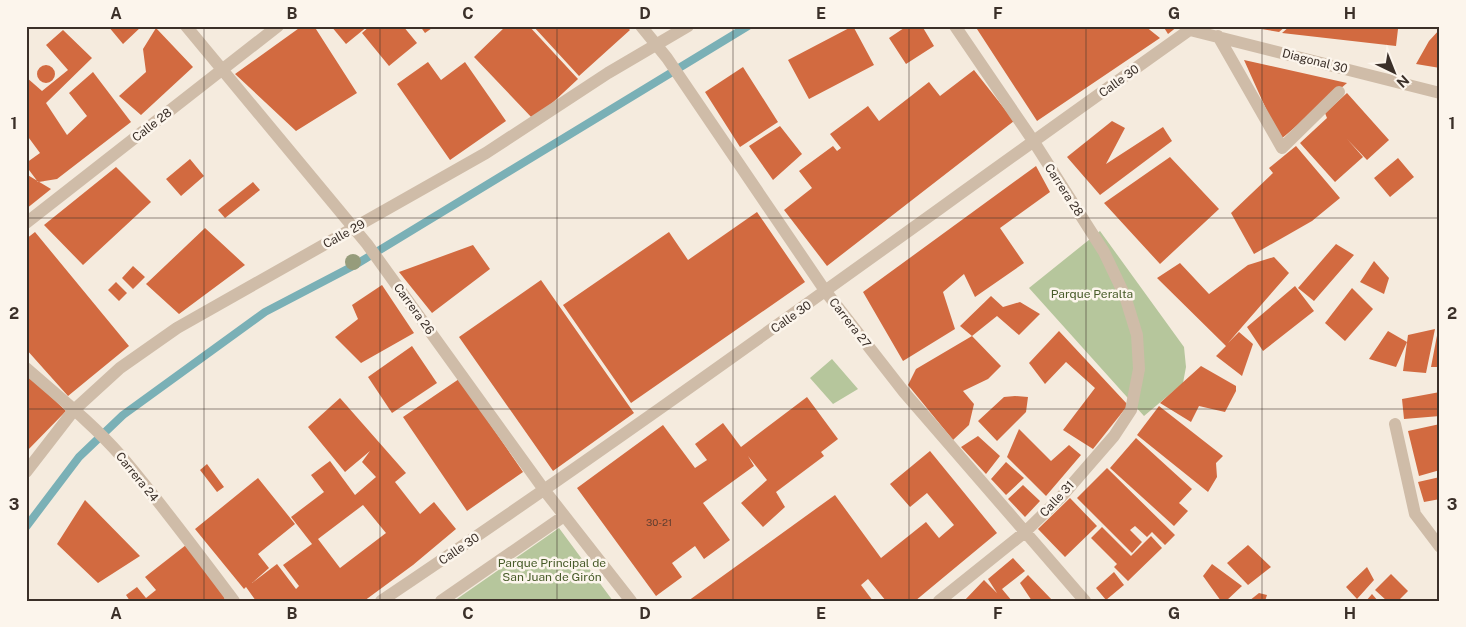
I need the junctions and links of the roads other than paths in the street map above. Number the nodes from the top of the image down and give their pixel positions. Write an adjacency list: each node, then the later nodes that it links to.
1 (186, 26): 9 (street, Carrera 26)
2 (278, 26): 9 (street, Calle 28)
3 (640, 26): 8 (street, Carrera 27)
4 (688, 26): 8 (street, Calle 29)
5 (955, 26): 12 (street, Carrera 28)
6 (1192, 28): 7 (street, Diagonal 30); 12 (street, Calle 30)
7 (1218, 36): 10 (street); 11 (street, Diagonal 30)
8 (658, 45): 14 (street, Calle 29); 15 (street, Carrera 27)
9 (223, 69): 13 (street, Calle 28); 14 (street, Carrera 26)
10 (1339, 92)
11 (1440, 93)
12 (1034, 142): 15 (street, Calle 30); 17 (street, Carrera 28)
13 (26, 223)
14 (354, 228): 18 (street, Calle 29); 21 (street, Carrera 26)
15 (826, 292): 21 (street, Calle 30); 23 (street, Carrera 27)
16 (26, 368): 18 (street, Carrera 24)
17 (1139, 369): 23 (street, Calle 31)
18 (74, 410): 20 (street, Calle 29); 25 (street, Carrera 24)
19 (1395, 424): 24 (street)
20 (26, 472)
21 (545, 491): 22 (street, Carrera 26); 26 (street, Calle 30)
22 (564, 516): 27 (street); 28 (street, Carrera 26)
23 (1025, 532): 29 (street, Calle 31); 30 (street, Carrera 27)
24 (1440, 547)
25 (234, 601)
26 (381, 601)
27 (441, 601)
28 (631, 601)
29 (938, 601)
30 (1085, 601)

